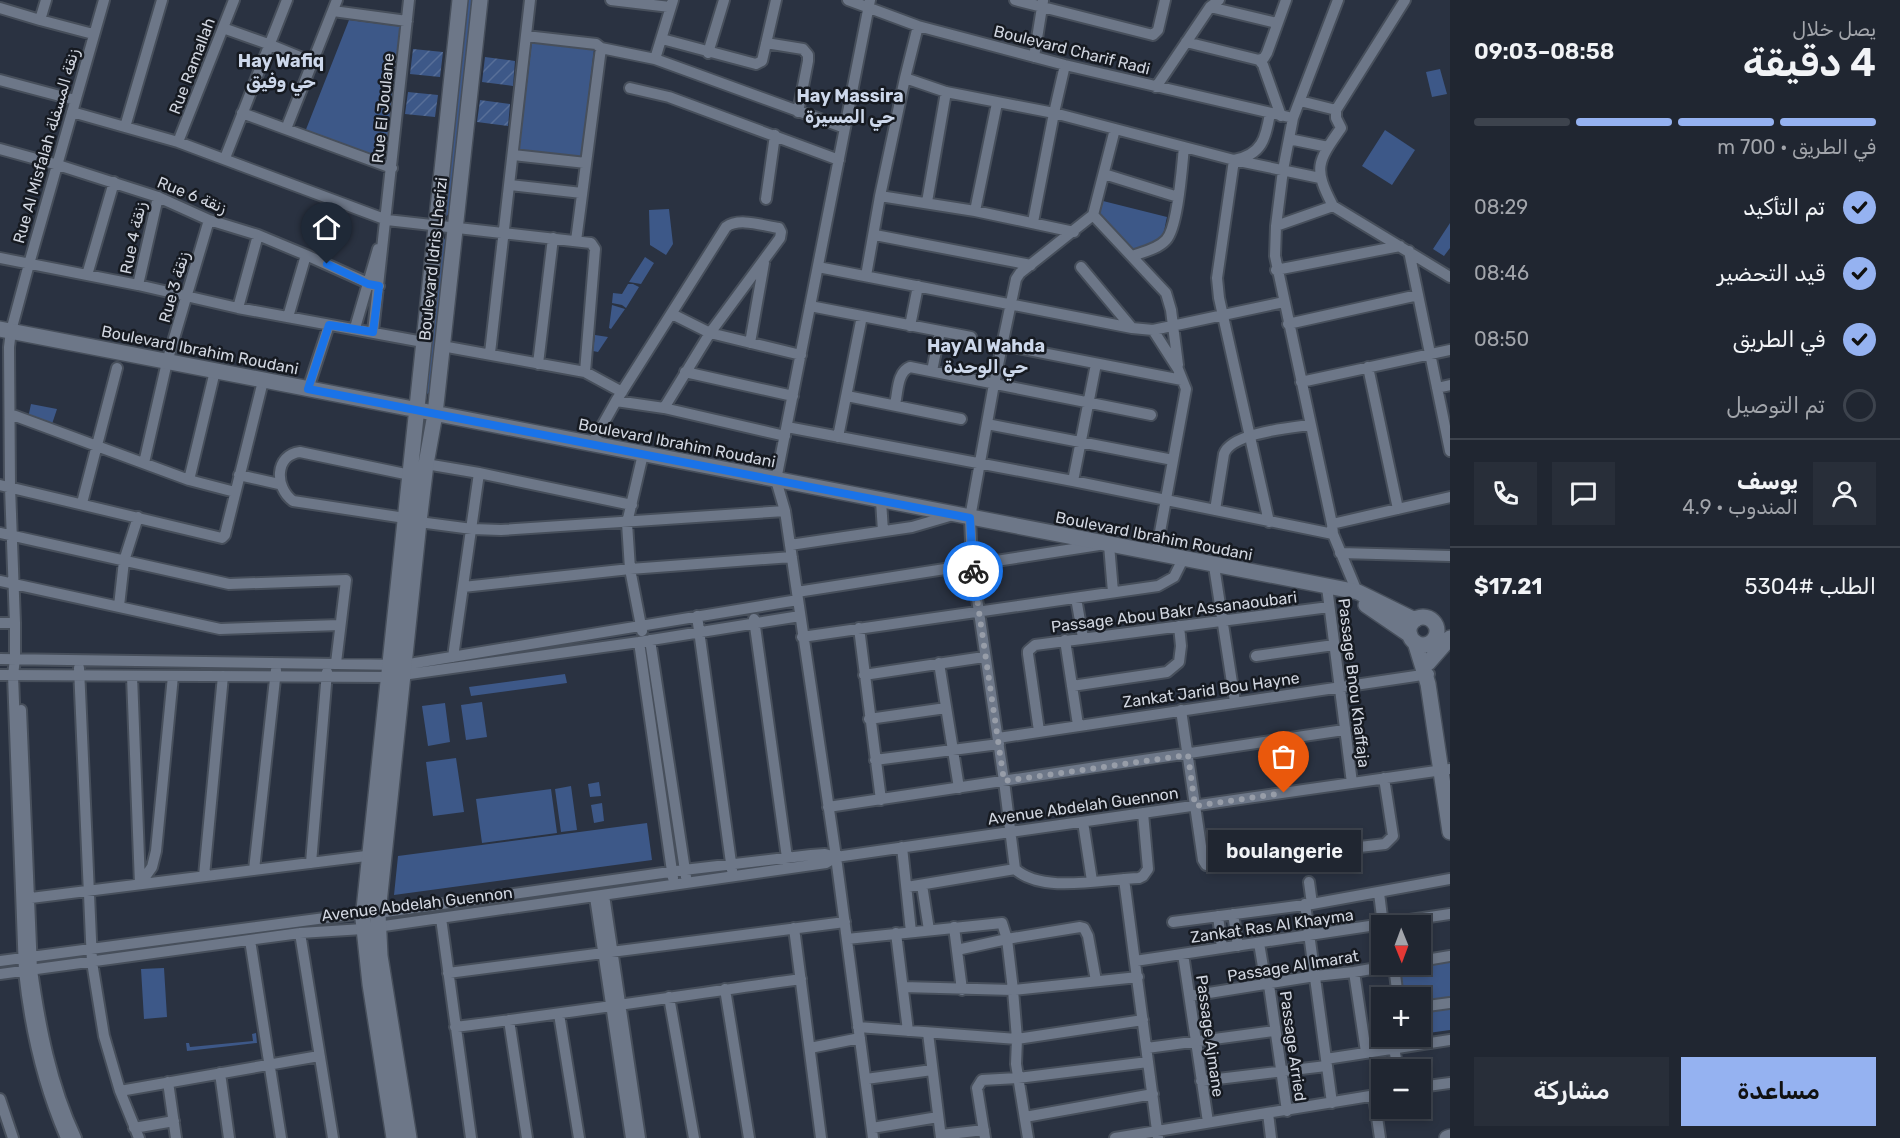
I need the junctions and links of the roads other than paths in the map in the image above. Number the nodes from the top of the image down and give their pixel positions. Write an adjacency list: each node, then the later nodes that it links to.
1 (46, 0): 26 (street)
2 (104, 0): 31 (street, Rue Al Misfalah زنقة المسفلة)
3 (162, 0): 59 (street)
4 (234, 0): 30 (street, Rue Ramallah)
5 (287, 0): 36 (street)
6 (338, 0): 25 (street)
7 (409, 0): 27 (street, Rue El Joulane)
8 (460, 0): 93 (main road, Boulevard Idris Lherizi)
9 (480, 0): 95 (main road, Boulevard Idris Lherizi)
10 (530, 0): 32 (street)
11 (611, 0): 21 (street)
12 (724, 0): 38 (street)
13 (776, 0): 35 (street)
14 (848, 0): 22 (street, Boulevard Charif Radi)
15 (1016, 0): 20 (street)
16 (1165, 0): 20 (street)
17 (1286, 0): 28 (street)
18 (1338, 0): 50 (street)
19 (1405, 0): 52 (street)
20 (1042, 3): 39 (street)
21 (672, 4): 33 (street)
22 (869, 4): 29 (street, Boulevard Charif Radi); 60 (street)
23 (1214, 4): 28 (street); 34 (street)
24 (0, 9): 26 (street)
25 (333, 11): 27 (street); 42 (street)
26 (40, 21): 31 (street)
27 (407, 21): 75 (street, Rue El Joulane)
28 (1277, 22): 41 (street)
29 (918, 26): 39 (street, Boulevard Charif Radi); 44 (street)
30 (223, 28): 36 (street); 65 (street, Rue Ramallah)
31 (93, 34): 49 (street, Rue Al Misfalah زنقة المسفلة)
32 (526, 36): 37 (street); 69 (street)
33 (662, 39): 38 (street); 40 (street)
34 (1186, 42): 41 (street); 46 (street)
35 (766, 43): 38 (street); 54 (street)
36 (268, 44): 42 (street); 55 (street)
37 (601, 48): 40 (street); 73 (street)
38 (708, 52)
39 (1034, 57): 43 (street, Boulevard Charif Radi)
40 (655, 59): 54 (street)
41 (1259, 60): 58 (street)
42 (312, 62): 61 (street)
43 (1065, 65): 46 (street, Boulevard Charif Radi); 56 (street)
44 (905, 78): 48 (street); 82 (street)
45 (0, 80): 49 (street)
46 (1156, 87): 57 (street, Boulevard Charif Radi)
47 (630, 88): 63 (street)
48 (946, 92): 51 (street); 86 (street)
49 (75, 100): 53 (street, Rue Al Misfalah زنقة المسفلة)
50 (1300, 101): 52 (street); 58 (street)
51 (997, 103): 56 (street); 88 (street)
52 (1336, 110): 67 (street)
53 (72, 112): 59 (street); 74 (street, Rue Al Misfalah زنقة المسفلة)
54 (798, 112): 60 (street)
55 (242, 113): 61 (street); 70 (street)
56 (1054, 113): 62 (street); 92 (street)
57 (1270, 113): 58 (street, Boulevard Charif Radi); 72 (street)
58 (1287, 117): 64 (street)
59 (125, 127): 65 (street)
60 (845, 128): 71 (street)
61 (286, 129): 75 (street)
62 (1116, 129): 66 (street); 77 (street)
63 (775, 135): 71 (street); 85 (street)
64 (1289, 139): 67 (street); 76 (street)
65 (178, 142): 70 (street)
66 (1184, 147): 72 (street); 84 (street)
67 (1328, 147): 78 (street)
68 (0, 151): 74 (street, Rue 6 زنقة)
69 (513, 155): 73 (street); 80 (street)
70 (225, 158): 91 (street)
71 (839, 160): 109 (street)
72 (1234, 160): 76 (street); 125 (street)
73 (586, 163): 81 (street)
74 (58, 165): 79 (street, Rue 6 زنقة); 107 (street, Rue Al Misfalah زنقة المسفلة)
75 (392, 168): 91 (street, Rue El Joulane)
76 (1283, 170): 78 (street); 94 (street)
77 (1104, 174): 84 (street); 89 (street)
78 (1320, 178): 87 (street)
79 (114, 182): 83 (street, Rue 6 زنقة); 112 (street)
80 (510, 185): 81 (street); 96 (street)
81 (582, 193): 101 (street)
82 (880, 196): 86 (street); 99 (street)
83 (158, 197): 90 (street, Rue 6 زنقة); 115 (street, Rue 4 زنقة)
84 (1178, 198): 104 (street)
85 (766, 199)
86 (927, 202): 88 (street)
87 (1333, 206): 94 (street); 102 (street)
88 (975, 211): 92 (street)
89 (1093, 215): 97 (street); 104 (street)
90 (209, 220): 98 (street, Rue 6 زنقة); 119 (street, Rue 3 زنقة)
91 (387, 220): 93 (street); 116 (street, Rue El Joulane)
92 (1034, 222): 97 (street)
93 (435, 226): 95 (street); 140 (main road, Boulevard Idris Lherizi)
94 (1276, 226): 111 (street)
95 (455, 228): 96 (street); 143 (main road, Boulevard Idris Lherizi)
96 (505, 232): 100 (street); 145 (street)
97 (1074, 232): 108 (street)
98 (258, 235): 103 (street, Rue 6 زنقة); 123 (street)
99 (875, 235): 108 (street); 113 (street)
100 (553, 238): 101 (street); 149 (street)
101 (576, 241): 156 (street)
102 (1405, 248): 111 (street); 114 (street); 118 (street)
103 (306, 255): 116 (street, Rue 6 زنقة); 127 (street)
104 (1132, 256): 131 (street)
105 (0, 258): 107 (street)
106 (764, 260): 124 (street); 138 (street); 141 (street)
107 (29, 264): 112 (street); 134 (street, Rue Al Misfalah زنقة المسفلة)
108 (1030, 265): 121 (street)
109 (818, 267): 113 (street); 122 (street)
110 (1081, 267): 133 (street)
111 (1276, 270): 120 (street)
112 (87, 275): 115 (street)
113 (867, 276): 117 (street)
114 (1450, 277)
115 (138, 285): 119 (street)
116 (373, 285): 132 (street); 137 (street)
117 (918, 286): 121 (street); 130 (street)
118 (1418, 295): 128 (street); 146 (street)
119 (186, 298): 123 (street); 148 (street, Rue 3 زنقة)
120 (1284, 302): 125 (street); 128 (street)
121 (1010, 304): 133 (street); 142 (street)
122 (810, 306): 126 (street); 147 (street)
123 (238, 308): 127 (street)
124 (672, 314): 138 (street); 165 (street)
125 (1224, 315): 131 (street); 179 (street)
126 (862, 316): 130 (street); 167 (street)
127 (288, 317): 129 (street)
128 (1288, 324): 160 (street)
129 (329, 325): 132 (street); 164 (street)
130 (910, 326): 136 (street)
131 (1173, 326): 135 (street); 153 (street)
132 (355, 328): 137 (street)
133 (1132, 328): 135 (street)
134 (5, 330): 148 (main road, Boulevard Ibrahim Roudani); 172 (street, Rue Al Misfalah زنقة المسفلة)
135 (1153, 330): 153 (street)
136 (940, 331): 139 (street); 155 (street)
137 (373, 332): 140 (street)
138 (710, 333): 141 (street); 157 (street)
139 (971, 338)
140 (423, 342): 171 (main road, Boulevard Idris Lherizi)
141 (750, 343): 147 (street)
142 (1002, 345): 150 (street); 161 (street)
143 (442, 346): 145 (street); 173 (main road, Boulevard Idris Lherizi)
144 (1450, 350): 146 (street)
145 (490, 353): 149 (street)
146 (1430, 354): 151 (street); 163 (street)
147 (801, 355): 166 (street)
148 (168, 362): 154 (main road, Boulevard Ibrahim Roudani); 187 (street, Rue 3 زنقة)
149 (537, 364): 156 (street)
150 (1096, 364): 158 (street); 168 (street)
151 (1368, 367): 160 (street); 204 (street)
152 (117, 368): 183 (street)
153 (1178, 369): 158 (street)
154 (216, 371): 159 (main road, Boulevard Ibrahim Roudani); 193 (street)
155 (932, 371): 161 (street); 169 (street)
156 (585, 372): 165 (street)
157 (685, 372): 166 (street); 170 (street)
158 (1182, 380): 186 (street)
159 (263, 381): 164 (main road, Boulevard Ibrahim Roudani); 191 (street)
160 (1301, 382): 177 (street)
161 (994, 384): 168 (street); 176 (street)
162 (1450, 386): 163 (street)
163 (1437, 388): 184 (street)
164 (308, 389): 171 (main road, Boulevard Ibrahim Roudani)
165 (619, 396): 170 (street); 182 (street)
166 (793, 396): 178 (street)
167 (847, 396): 169 (street); 180 (street)
168 (1088, 402): 174 (street); 181 (street)
169 (895, 404): 175 (street)
170 (664, 408): 178 (street)
171 (417, 410): 173 (main road, Boulevard Ibrahim Roudani); 192 (main road, Boulevard Idris Lherizi)
172 (9, 414): 183 (street); 197 (street, Rue Al Misfalah زنقة المسفلة)
173 (435, 414): 182 (main road, Boulevard Ibrahim Roudani); 189 (main road, Boulevard Idris Lherizi)
174 (1151, 415)
175 (961, 419)
176 (987, 424): 181 (street); 188 (street)
177 (1310, 425): 179 (street); 214 (street)
178 (786, 431): 180 (street); 194 (street)
179 (1250, 436): 205 (street); 211 (street)
180 (838, 437): 188 (street)
181 (1081, 442): 186 (street); 195 (street)
182 (591, 444): 185 (main road, Boulevard Ibrahim Roudani)
183 (98, 446): 187 (street); 202 (street)
184 (1450, 451)
185 (643, 454): 194 (main road, Boulevard Ibrahim Roudani); 203 (street)
186 (1173, 460): 200 (street)
187 (144, 463): 193 (street)
188 (979, 463): 195 (street); 209 (street)
189 (426, 464): 190 (street); 210 (main road, Boulevard Idris Lherizi)
190 (479, 473): 203 (street); 213 (street)
191 (239, 475): 196 (street); 198 (street)
192 (410, 475): 196 (street); 210 (main road, Boulevard Idris Lherizi)
193 (189, 480): 198 (street)
194 (777, 480): 201 (main road, Boulevard Ibrahim Roudani); 206 (street)
195 (1073, 481): 200 (street)
196 (279, 484): 210 (street)
197 (5, 486): 202 (street); 217 (street, Rue Al Misfalah زنقة المسفلة)
198 (235, 492): 208 (street)
199 (1450, 497): 204 (street)
200 (1166, 500): 205 (street); 221 (street)
201 (881, 501): 207 (main road, Boulevard Ibrahim Roudani); 215 (street)
202 (82, 503): 208 (street)
203 (632, 505): 212 (street)
204 (1398, 509): 214 (street)
205 (1215, 510): 211 (street)
206 (785, 511): 212 (street); 218 (street)
207 (953, 515): 209 (main road, Boulevard Ibrahim Roudani); 215 (street)
208 (138, 517): 225 (street)
209 (970, 518): 219 (main road, Boulevard Ibrahim Roudani); 226 (street)
210 (412, 520): 213 (street); 270 (main road)
211 (1269, 522): 214 (street)
212 (627, 523): 213 (street); 228 (street)
213 (472, 529): 231 (street)
214 (1332, 529): 220 (street)
215 (883, 531): 218 (street)
216 (0, 533): 217 (street)
217 (13, 536): 225 (street); 230 (street, Rue Al Misfalah زنقة المسفلة)
218 (790, 545): 223 (street)
219 (1106, 545): 221 (main road, Boulevard Ibrahim Roudani); 226 (street); 233 (street)
220 (1340, 553): 222 (street); 234 (street)
221 (1156, 554): 224 (main road, Boulevard Ibrahim Roudani)
222 (1450, 556)
223 (792, 557): 228 (street); 235 (street)
224 (1183, 560): 227 (main road, Boulevard Ibrahim Roudani); 233 (street)
225 (124, 561): 237 (street); 249 (street)
226 (972, 565): 235 (street); 240 (street)
227 (1214, 566): 232 (main road, Boulevard Ibrahim Roudani); 243 (street)
228 (630, 569): 231 (street); 250 (street)
229 (0, 581): 230 (street)
230 (14, 584): 237 (street); 247 (street, Rue Al Misfalah زنقة المسفلة)
231 (464, 587): 262 (street)
232 (1327, 587): 234 (main road, Boulevard Ibrahim Roudani); 238 (street, Passage Bnou Khaffaja)
233 (1113, 592): 236 (street)
234 (1354, 595): 244 (main road, Boulevard Ibrahim Roudani); 257 (main road, Boulevard Ibrahim Roudani)
235 (797, 596): 239 (street); 242 (street)
236 (1076, 598): 240 (street); 255 (street)
237 (119, 606): 249 (street)
238 (1329, 608): 243 (street, Passage Abou Bakr Assanaoubari); 260 (street, Passage Bnou Khaffaja)
239 (753, 609): 241 (street); 248 (street)
240 (979, 612): 252 (street); 263 (street)
241 (697, 616): 250 (street); 253 (street)
242 (800, 616): 248 (street); 254 (street)
243 (1222, 620): 251 (street, Passage Abou Bakr Assanaoubari); 283 (street)
244 (1415, 620): 245 (main road); 257 (main road)
245 (1442, 622): 256 (main road)
246 (0, 623): 247 (street)
247 (15, 623): 265 (street, Rue Al Misfalah زنقة المسفلة)
248 (755, 624): 253 (street); 311 (street)
249 (340, 626): 268 (street)
250 (642, 626): 259 (street); 262 (street)
251 (1179, 626): 255 (street, Passage Abou Bakr Assanaoubari); 281 (street)
252 (859, 628): 254 (street); 275 (street)
253 (700, 632): 259 (street); 315 (street)
254 (802, 638): 301 (street)
255 (1083, 638): 258 (street, Passage Abou Bakr Assanaoubari)
256 (1442, 638): 257 (main road); 271 (main road)
257 (1413, 639): 271 (main road)
258 (1065, 640): 281 (street); 289 (street, Passage Abou Bakr Assanaoubari)
259 (645, 641): 270 (street); 314 (street); 316 (street)
260 (1334, 645): 261 (street); 282 (street, Passage Bnou Khaffaja)
261 (1256, 656)
262 (453, 657): 270 (street)
263 (984, 657): 269 (street); 290 (street)
264 (0, 659): 265 (street)
265 (15, 659): 266 (street); 273 (street, Rue Al Misfalah زنقة المسفلة)
266 (79, 660): 267 (street); 274 (street)
267 (277, 662): 268 (street); 279 (street)
268 (332, 663): 270 (street); 280 (street)
269 (939, 663): 275 (street); 284 (street)
270 (395, 670): 280 (street); 308 (main road)
271 (1428, 674): 282 (street, Zankat Jarid Bou Hayne); 294 (main road)
272 (0, 675): 273 (street)
273 (16, 675): 274 (street); 330 (street, Rue Al Misfalah زنقة المسفلة)
274 (80, 675): 276 (street); 327 (street)
275 (864, 675): 286 (street)
276 (132, 676): 277 (street); 323 (street)
277 (173, 676): 278 (street); 323 (street)
278 (223, 676): 279 (street); 317 (street)
279 (276, 676): 280 (street); 313 (street)
280 (327, 677): 310 (street)
281 (1072, 686): 287 (street)
282 (1339, 686): 283 (street, Zankat Jarid Bou Hayne); 288 (street, Passage Bnou Khaffaja)
283 (1235, 702): 285 (street, Zankat Jarid Bou Hayne)
284 (946, 708): 286 (street); 291 (street)
285 (1181, 710): 287 (street, Zankat Jarid Bou Hayne); 292 (street)
286 (870, 719): 293 (street)
287 (1078, 725): 289 (street, Zankat Jarid Bou Hayne)
288 (1344, 730): 292 (street); 297 (street, Passage Bnou Khaffaja)
289 (1039, 731): 290 (street, Zankat Jarid Bou Hayne)
290 (998, 741): 291 (street, Zankat Jarid Bou Hayne); 296 (street)
291 (953, 750): 293 (street, Zankat Jarid Bou Hayne); 298 (street)
292 (1188, 755): 296 (street); 300 (street)
293 (875, 760): 299 (street)
294 (1445, 770): 295 (street, Avenue Abdelah Guennon); 302 (main road)
295 (1384, 778): 297 (street, Avenue Abdelah Guennon); 300 (street)
296 (1004, 781): 298 (street); 305 (street)
297 (1352, 783): 300 (street, Avenue Abdelah Guennon)
298 (959, 788): 299 (street)
299 (881, 800): 301 (street)
300 (1195, 806): 303 (street, Avenue Abdelah Guennon)
301 (828, 807): 309 (street)
302 (1448, 808): 306 (main road)
303 (1143, 813): 304 (street, Avenue Abdelah Guennon); 318 (street)
304 (1083, 822): 305 (street, Avenue Abdelah Guennon); 320 (street)
305 (1011, 832): 307 (street, Avenue Abdelah Guennon); 312 (street)
306 (1450, 832)
307 (902, 848): 309 (street, Avenue Abdelah Guennon); 326 (street)
308 (377, 854): 310 (street); 338 (main road)
309 (836, 857): 311 (street, Avenue Abdelah Guennon); 339 (street)
310 (311, 862): 313 (street)
311 (788, 863): 315 (street, Avenue Abdelah Guennon)
312 (1015, 868): 320 (street); 325 (street)
313 (254, 870): 317 (street)
314 (684, 870): 315 (street, Avenue Abdelah Guennon); 316 (street, Avenue Abdelah Guennon); 322 (street)
315 (732, 871): 322 (street, Avenue Abdelah Guennon)
316 (671, 873): 324 (street); 338 (street, Avenue Abdelah Guennon)
317 (204, 876): 323 (street)
318 (1124, 879): 320 (street); 364 (street)
319 (1450, 879): 328 (street)
320 (1092, 881)
321 (1308, 882): 331 (street)
322 (688, 883): 324 (street, Avenue Abdelah Guennon)
323 (140, 884): 327 (street)
324 (674, 885): 329 (street, Avenue Abdelah Guennon)
325 (922, 885): 326 (street); 344 (street)
326 (907, 887): 345 (street)
327 (88, 891): 330 (street); 355 (street)
328 (1379, 893): 331 (street); 334 (street)
329 (599, 896): 337 (street, Avenue Abdelah Guennon); 357 (street)
330 (25, 898): 360 (street, Rue Al Misfalah زنقة المسفلة)
331 (1309, 904): 332 (street); 348 (street)
332 (1233, 914): 335 (street); 353 (street)
333 (1450, 914): 336 (street, Zankat Ras Al Khayma)
334 (1382, 915)
335 (1218, 916): 340 (street); 354 (street)
336 (1431, 917)
337 (441, 918): 338 (street, Avenue Abdelah Guennon); 368 (street)
338 (371, 920): 346 (street, Avenue Abdelah Guennon); 355 (street, Avenue Abdelah Guennon); 438 (main road); 439 (main road)
339 (845, 922): 343 (street); 349 (street)
340 (1173, 922)
341 (954, 927): 344 (street); 350 (street); 356 (street)
342 (1371, 927): 348 (street, Zankat Ras Al Khayma)
343 (794, 928): 357 (street); 372 (street)
344 (929, 930): 345 (street)
345 (911, 932): 347 (street)
346 (300, 933): 351 (street, Avenue Abdelah Guennon); 400 (street)
347 (896, 933): 349 (street); 375 (street)
348 (1310, 935): 352 (street, Zankat Ras Al Khayma); 370 (street)
349 (847, 939): 390 (street)
350 (1007, 939): 356 (street); 373 (street); 378 (street)
351 (250, 940): 363 (street, Avenue Abdelah Guennon); 403 (street)
352 (1259, 943): 353 (street, Zankat Ras Al Khayma); 374 (street, Passage Arried)
353 (1238, 946): 354 (street, Zankat Ras Al Khayma)
354 (1222, 948): 358 (street, Zankat Ras Al Khayma)
355 (91, 949): 360 (street, Avenue Abdelah Guennon); 363 (street)
356 (957, 950): 377 (street)
357 (608, 952): 368 (street); 382 (street)
358 (1184, 954): 364 (street, Zankat Ras Al Khayma); 379 (street, Passage Ajmane)
359 (1450, 956): 361 (street)
360 (28, 958): 362 (street, Avenue Abdelah Guennon); 366 (street, Rue Al Misfalah زنقة المسفلة)
361 (1431, 959)
362 (0, 961)
363 (92, 962): 366 (street, Avenue Abdelah Guennon); 413 (street)
364 (1135, 962): 371 (street)
365 (1371, 969): 367 (street, Passage Al Imarat)
366 (28, 970): 369 (street, Avenue Abdelah Guennon); 432 (street); 433 (street)
367 (1354, 972): 370 (street, Passage Al Imarat); 399 (street)
368 (448, 973): 387 (street)
369 (0, 974)
370 (1315, 976): 374 (street, Passage Al Imarat); 402 (street)
371 (1138, 977): 373 (street); 386 (street)
372 (801, 980): 376 (street); 397 (street)
373 (1096, 981): 378 (street)
374 (1267, 985): 379 (street, Passage Al Imarat); 388 (street, Passage Arried)
375 (903, 987): 377 (street); 389 (street)
376 (725, 989): 380 (street); 446 (street)
377 (962, 990): 378 (street)
378 (1014, 990): 392 (street)
379 (1190, 996): 394 (street, Passage Ajmane)
380 (669, 997): 382 (street); 445 (street)
381 (1450, 1003): 383 (street)
382 (615, 1005): 384 (street); 416 (street)
383 (1431, 1006)
384 (559, 1014): 385 (street); 442 (street)
385 (510, 1020): 387 (street); 441 (street)
386 (1143, 1020): 392 (street); 398 (street)
387 (454, 1027): 440 (street)
388 (1274, 1030): 394 (street); 405 (street, Passage Arried)
389 (908, 1031): 390 (street); 391 (street)
390 (859, 1033): 397 (street); 408 (street)
391 (928, 1034): 392 (street); 404 (street)
392 (1017, 1039): 407 (street)
393 (1450, 1040): 395 (street)
394 (1195, 1041): 398 (street); 409 (street, Passage Ajmane)
395 (1431, 1041)
396 (1385, 1047): 399 (street)
397 (810, 1048): 447 (street)
398 (1147, 1048): 401 (street)
399 (1366, 1052): 402 (street)
400 (319, 1056): 403 (street); 437 (street)
401 (1148, 1062): 407 (street); 414 (street)
402 (1326, 1062): 405 (street); 418 (street)
403 (269, 1064): 406 (street); 436 (street)
404 (932, 1070): 408 (street); 421 (street)
405 (1280, 1070): 409 (street); 419 (street, Passage Arried)
406 (220, 1073): 410 (street); 435 (street)
407 (1018, 1078): 422 (street); 428 (street)
408 (866, 1079): 427 (street)
409 (1201, 1081): 425 (street, Passage Ajmane)
410 (168, 1082): 413 (street); 424 (street)
411 (1450, 1083): 412 (street)
412 (1431, 1086)
413 (120, 1091): 426 (street)
414 (1153, 1094): 422 (street); 429 (street)
415 (1371, 1096): 418 (street)
416 (630, 1098): 443 (street); 444 (street)
417 (0, 1099): 430 (street)
418 (1332, 1102): 419 (street)
419 (1287, 1111): 420 (street)
420 (1268, 1113): 425 (street); 450 (street)
421 (938, 1117): 427 (street); 431 (street)
422 (1025, 1117): 448 (street)
423 (1379, 1119): 451 (street)
424 (174, 1121): 426 (street); 434 (street)
425 (1208, 1122): 429 (street)
426 (136, 1133)
427 (873, 1133)
428 (985, 1134): 431 (street)
429 (1157, 1134): 449 (street)
430 (8, 1136)
431 (941, 1137)
432 (66, 1138)
433 (76, 1138)
434 (176, 1138)
435 (230, 1138)
436 (281, 1138)
437 (333, 1138)
438 (394, 1138)
439 (409, 1138)
440 (471, 1138)
441 (527, 1138)
442 (579, 1138)
443 (632, 1138)
444 (640, 1138)
445 (694, 1138)
446 (749, 1138)
447 (821, 1138)
448 (1028, 1138)
449 (1115, 1138)
450 (1271, 1138)
451 (1380, 1138)

